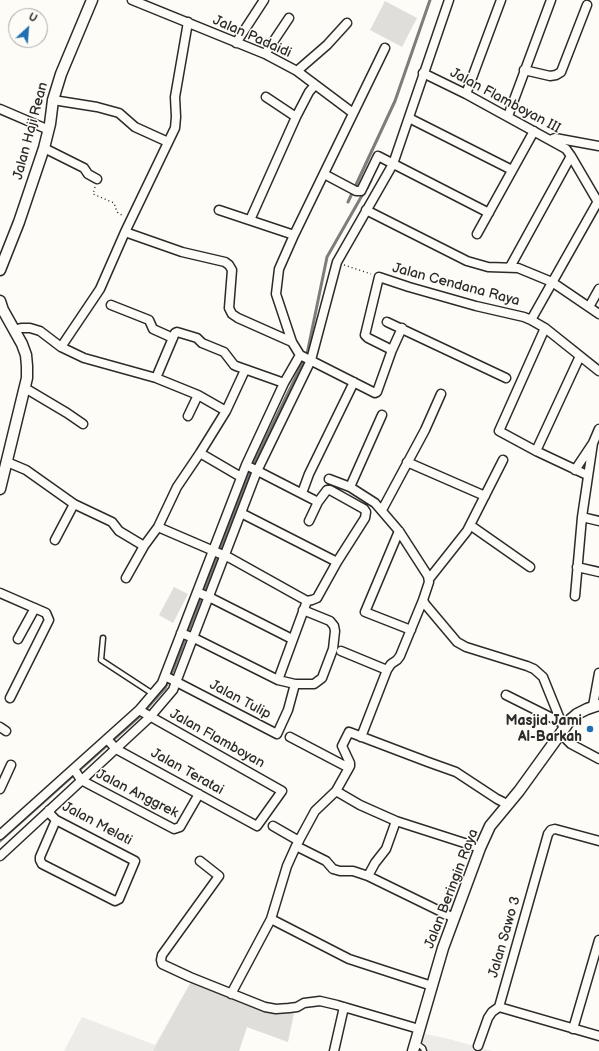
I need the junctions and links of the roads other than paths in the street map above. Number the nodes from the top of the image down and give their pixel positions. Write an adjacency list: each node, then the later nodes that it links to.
1 (92, 0): 20 (street, Jalan Haji Rean)
2 (132, 0): 9 (street, Jalan Padaidi)
3 (264, 0): 11 (street)
4 (449, 0): 16 (street)
5 (501, 0): 18 (street)
6 (551, 0): 14 (street)
7 (587, 5): 14 (street)
8 (289, 18): 13 (street)
9 (188, 22): 11 (street, Jalan Padaidi); 29 (street)
10 (346, 23): 15 (street)
11 (236, 43): 13 (street, Jalan Padaidi)
12 (385, 48): 22 (street)
13 (265, 54): 15 (street, Jalan Padaidi)
14 (524, 70): 23 (street)
15 (297, 71): 17 (street, Jalan Padaidi)
16 (423, 73): 18 (street, Jalan Flamboyan III); 25 (street)
17 (315, 85): 22 (street, Jalan Padaidi); 24 (street)
18 (466, 94): 23 (street, Jalan Flamboyan III)
19 (266, 97): 24 (street)
20 (53, 100): 26 (street, Jalan Haji Rean); 29 (street)
21 (0, 109): 26 (street)
22 (353, 113): 35 (street)
23 (508, 116): 27 (street, Jalan Flamboyan III)
24 (296, 117): 41 (street)
25 (409, 118): 33 (street); 34 (street)
26 (49, 130): 31 (street, Jalan Haji Rean)
27 (534, 131): 28 (street, Jalan Flamboyan III); 34 (street)
28 (550, 140): 30 (street); 32 (street, Jalan Flamboyan III)
29 (168, 142): 42 (street)
30 (599, 146)
31 (44, 148): 36 (street); 46 (street, Jalan Haji Rean)
32 (571, 156): 37 (street); 45 (street)
33 (393, 164): 35 (street); 39 (street); 40 (street)
34 (512, 170): 40 (street)
35 (324, 174): 44 (street)
36 (97, 179)
37 (598, 203): 47 (street)
38 (219, 210): 41 (street)
39 (366, 210): 45 (street); 64 (street)
40 (488, 213): 43 (street)
41 (250, 220): 44 (street)
42 (126, 232): 60 (street); 61 (street)
43 (478, 234)
44 (294, 235): 60 (street)
45 (510, 267): 47 (street)
46 (0, 270)
47 (552, 282): 51 (street); 54 (street)
48 (599, 289): 51 (street)
49 (0, 300): 52 (street)
50 (111, 306): 59 (street)
51 (589, 307): 53 (street)
52 (2, 311): 58 (street)
53 (599, 314)
54 (531, 320): 57 (street, Jalan Cendana Raya); 62 (street, Jalan Cendana Raya)
55 (387, 322): 56 (street)
56 (402, 328): 62 (street); 68 (street)
57 (545, 328): 63 (street, Jalan Cendana Raya); 80 (street)
58 (14, 330): 61 (street); 71 (street)
59 (175, 335): 65 (street); 67 (street)
60 (292, 342): 64 (street)
61 (61, 347): 67 (street)
62 (392, 350): 69 (street)
63 (580, 356): 66 (street, Jalan Cendana Raya); 80 (street)
64 (305, 357): 69 (street); 70 (street); 85 (street)
65 (245, 370): 70 (street); 74 (street)
66 (599, 370)
67 (156, 378): 73 (street)
68 (506, 378)
69 (354, 382): 92 (street)
70 (284, 383): 85 (street)
71 (25, 388): 77 (street); 83 (street)
72 (441, 394): 84 (street)
73 (198, 395): 74 (street); 76 (street)
74 (226, 411): 81 (street)
75 (382, 415): 89 (street)
76 (188, 416)
77 (83, 424)
78 (599, 428): 79 (street)
79 (593, 443): 86 (street); 87 (street)
80 (536, 451): 86 (street)
81 (200, 453): 88 (street); 102 (street)
82 (503, 460): 93 (street)
83 (7, 462): 90 (street); 95 (street)
84 (407, 462): 93 (street); 96 (street)
85 (251, 468): 88 (street); 92 (street); 97 (street)
86 (575, 470): 87 (street)
87 (587, 475): 98 (street)
88 (241, 477): 106 (street)
89 (350, 487): 91 (street); 96 (street)
90 (0, 489)
91 (330, 490): 94 (street); 107 (street)
92 (302, 494): 94 (street)
93 (485, 496): 101 (street)
94 (318, 502): 99 (street)
95 (74, 504): 104 (street); 105 (street)
96 (382, 510): 103 (street)
97 (241, 513): 106 (street); 107 (street)
98 (582, 517): 100 (street); 109 (street)
99 (309, 521)
100 (599, 521)
101 (470, 525): 108 (street); 112 (street)
102 (158, 527): 105 (street); 106 (street)
103 (399, 531): 112 (street); 120 (street)
104 (55, 540)
105 (144, 546): 111 (street)
106 (219, 553): 114 (street); 114 (street); 117 (street)
107 (337, 562): 117 (street)
108 (530, 567)
109 (577, 567): 110 (street); 115 (street)
110 (599, 572)
111 (126, 578)
112 (429, 579): 116 (street)
113 (0, 593): 118 (street)
114 (203, 595): 121 (street); 121 (street); 124 (street)
115 (575, 596)
116 (423, 600): 120 (street); 137 (street)
117 (307, 601): 119 (street)
118 (35, 608): 123 (street); 133 (street)
119 (303, 610): 124 (street); 130 (street)
120 (410, 630): 126 (street)
121 (187, 635): 128 (street); 128 (street); 129 (street)
122 (103, 638): 131 (lane)
123 (18, 640)
124 (292, 640): 129 (street)
125 (341, 651): 126 (street)
126 (387, 670): 139 (street)
127 (599, 673): 134 (street)
128 (171, 678): 130 (street, Jalan Tulip); 131 (street); 136 (street)
129 (278, 680): 130 (street)
130 (296, 684)
131 (153, 694): 135 (street)
132 (506, 695): 137 (street)
133 (10, 698)
134 (596, 706): 137 (street, Jalan Beringin Raya)
135 (139, 710): 136 (street, Jalan Flamboyan); 140 (street)
136 (150, 717): 141 (street); 154 (street, Jalan Flamboyan)
137 (562, 728): 142 (street); 150 (street, Jalan Beringin Raya)
138 (290, 737): 144 (street)
139 (361, 737): 144 (street); 150 (street)
140 (107, 739): 141 (street, Jalan Teratai); 145 (street)
141 (116, 749): 146 (street); 149 (street, Jalan Teratai)
142 (599, 759)
143 (11, 765): 147 (street)
144 (349, 768): 148 (street)
145 (74, 769): 146 (street, Jalan Anggrek); 156 (street)
146 (81, 780): 149 (street, Jalan Anggrek); 151 (street)
147 (0, 789)
148 (336, 791): 153 (street); 158 (street)
149 (199, 794): 154 (street, Jalan Teratai)
150 (507, 804): 159 (street, Jalan Beringin Raya)
151 (49, 810): 152 (street, Jalan Melati); 160 (street)
152 (56, 820): 152 (street, Jalan Melati)
153 (396, 821): 159 (street); 162 (street)
154 (257, 826)
155 (273, 826): 158 (street)
156 (0, 835)
157 (599, 841): 169 (street, Jalan Sawo 3)
158 (298, 844): 162 (street); 164 (street)
159 (480, 848): 163 (street, Jalan Beringin Raya)
160 (0, 856)
161 (200, 861): 167 (street)
162 (368, 876): 163 (street)
163 (454, 918): 166 (street, Jalan Beringin Raya)
164 (271, 919): 166 (street); 167 (street)
165 (599, 940): 171 (street)
166 (432, 986): 170 (street, Jalan Beringin Raya)
167 (232, 994): 168 (street)
168 (344, 1007): 170 (street); 175 (street)
169 (499, 1007): 171 (street); 173 (street, Jalan Sawo 3)
170 (419, 1029): 174 (street, Jalan Beringin Raya)
171 (573, 1029): 172 (street)
172 (599, 1036)
173 (478, 1046)
174 (414, 1047): 176 (lane)
175 (334, 1051)
176 (424, 1051)

